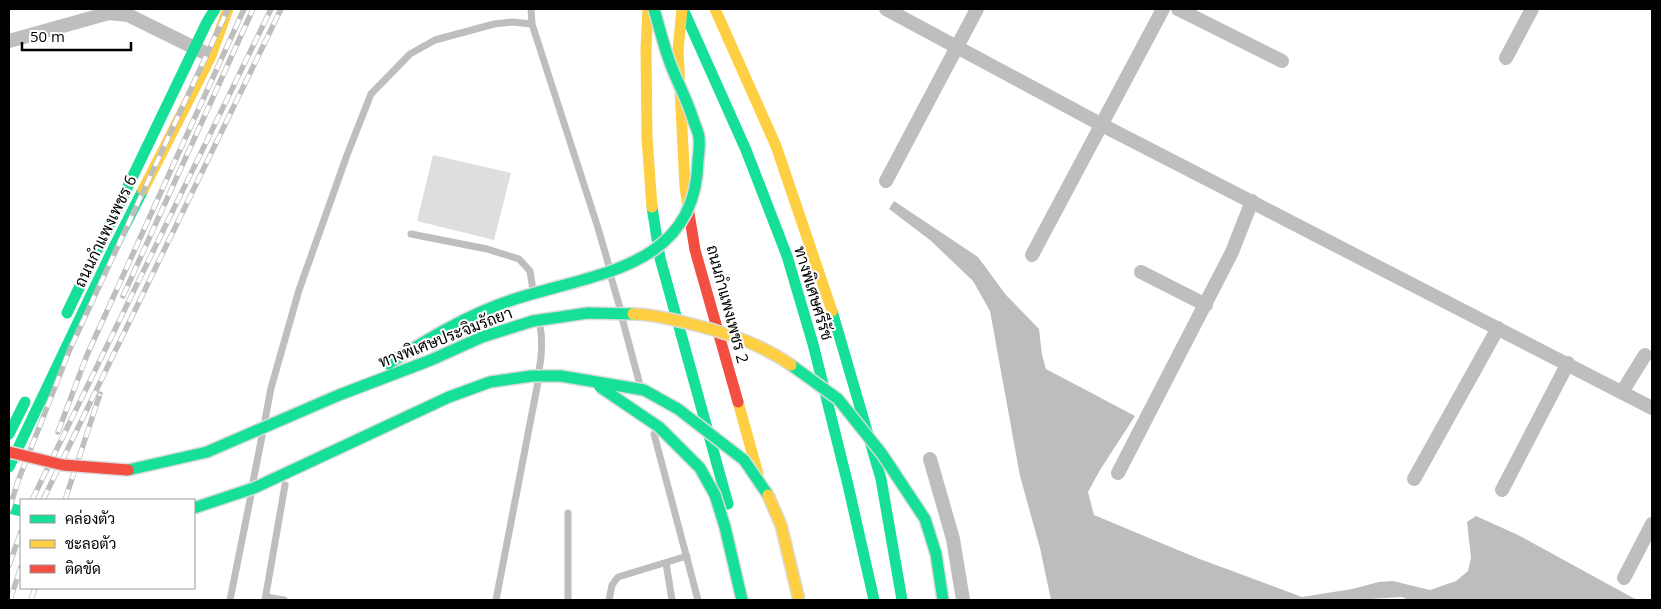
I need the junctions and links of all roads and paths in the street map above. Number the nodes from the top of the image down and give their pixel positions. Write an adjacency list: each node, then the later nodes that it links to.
1 (215, 9): 16 (main road, ถนนกำแพงเพชร 6)
2 (228, 9): 17 (main road, ถนนกำแพงเพชร 6)
3 (531, 9): 13 (lane)
4 (648, 9): 63 (main road)
5 (654, 9): 36 (main road, bridge)
6 (682, 9): 64 (main road, ถนนกำแพงเพชร 2); 66 (main road, ทางพิเศษศรีรัช)
7 (715, 9): 67 (main road, ทางพิเศษศรีรัช, bridge)
8 (886, 9): 15 (street)
9 (977, 9): 15 (street)
10 (1163, 9): 20 (street)
11 (1178, 9): 19 (street)
12 (1532, 9): 18 (street)
13 (532, 24): 37 (lane); 55 (lane)
14 (9, 41): 16 (street)
15 (956, 46): 20 (street); 21 (street)
16 (195, 48): 17 (street); 29 (main road, ถนนกำแพงเพชร 6)
17 (211, 56): 43 (main road, ถนนกำแพงเพชร 6)
18 (1506, 58)
19 (1282, 61)
20 (1102, 125): 22 (street); 24 (street)
21 (886, 181)
22 (1252, 201): 27 (street); 30 (street)
23 (411, 234): 26 (lane)
24 (1032, 255)
25 (1141, 272): 27 (street)
26 (534, 297)
27 (1206, 305): 44 (street)
28 (538, 314): 57 (lane)
29 (63, 323)
30 (1498, 328): 32 (street); 45 (street)
31 (1645, 355): 34 (street)
32 (1568, 363): 34 (street); 47 (street)
33 (592, 382): 48 (main road, bridge); 62 (main road, bridge); 65 (main road, bridge)
34 (1622, 392): 38 (street)
35 (28, 394): 40 (main road)
36 (339, 395): 41 (main road, ทางพิเศษประจิมรัถยา, bridge); 68 (main road, ทางพิเศษประจิมรัถยา, bridge)
37 (645, 401)
38 (1652, 408)
39 (647, 410): 51 (lane)
40 (9, 434)
41 (9, 452)
42 (930, 459): 69 (street)
43 (9, 467)
44 (1118, 473)
45 (1414, 478)
46 (285, 486): 54 (lane)
47 (1502, 490)
48 (195, 508)
49 (568, 513): 58 (lane)
50 (1652, 524): 53 (street)
51 (687, 556): 52 (lane); 61 (lane)
52 (666, 563): 59 (lane); 60 (lane)
53 (1624, 578)
54 (265, 599): 56 (lane)
55 (230, 600)
56 (284, 600)
57 (496, 600)
58 (568, 600)
59 (609, 600)
60 (672, 600)
61 (698, 600)
62 (742, 600)
63 (754, 600)
64 (793, 600)
65 (799, 600)
66 (874, 600)
67 (902, 600)
68 (943, 600)
69 (963, 600)

